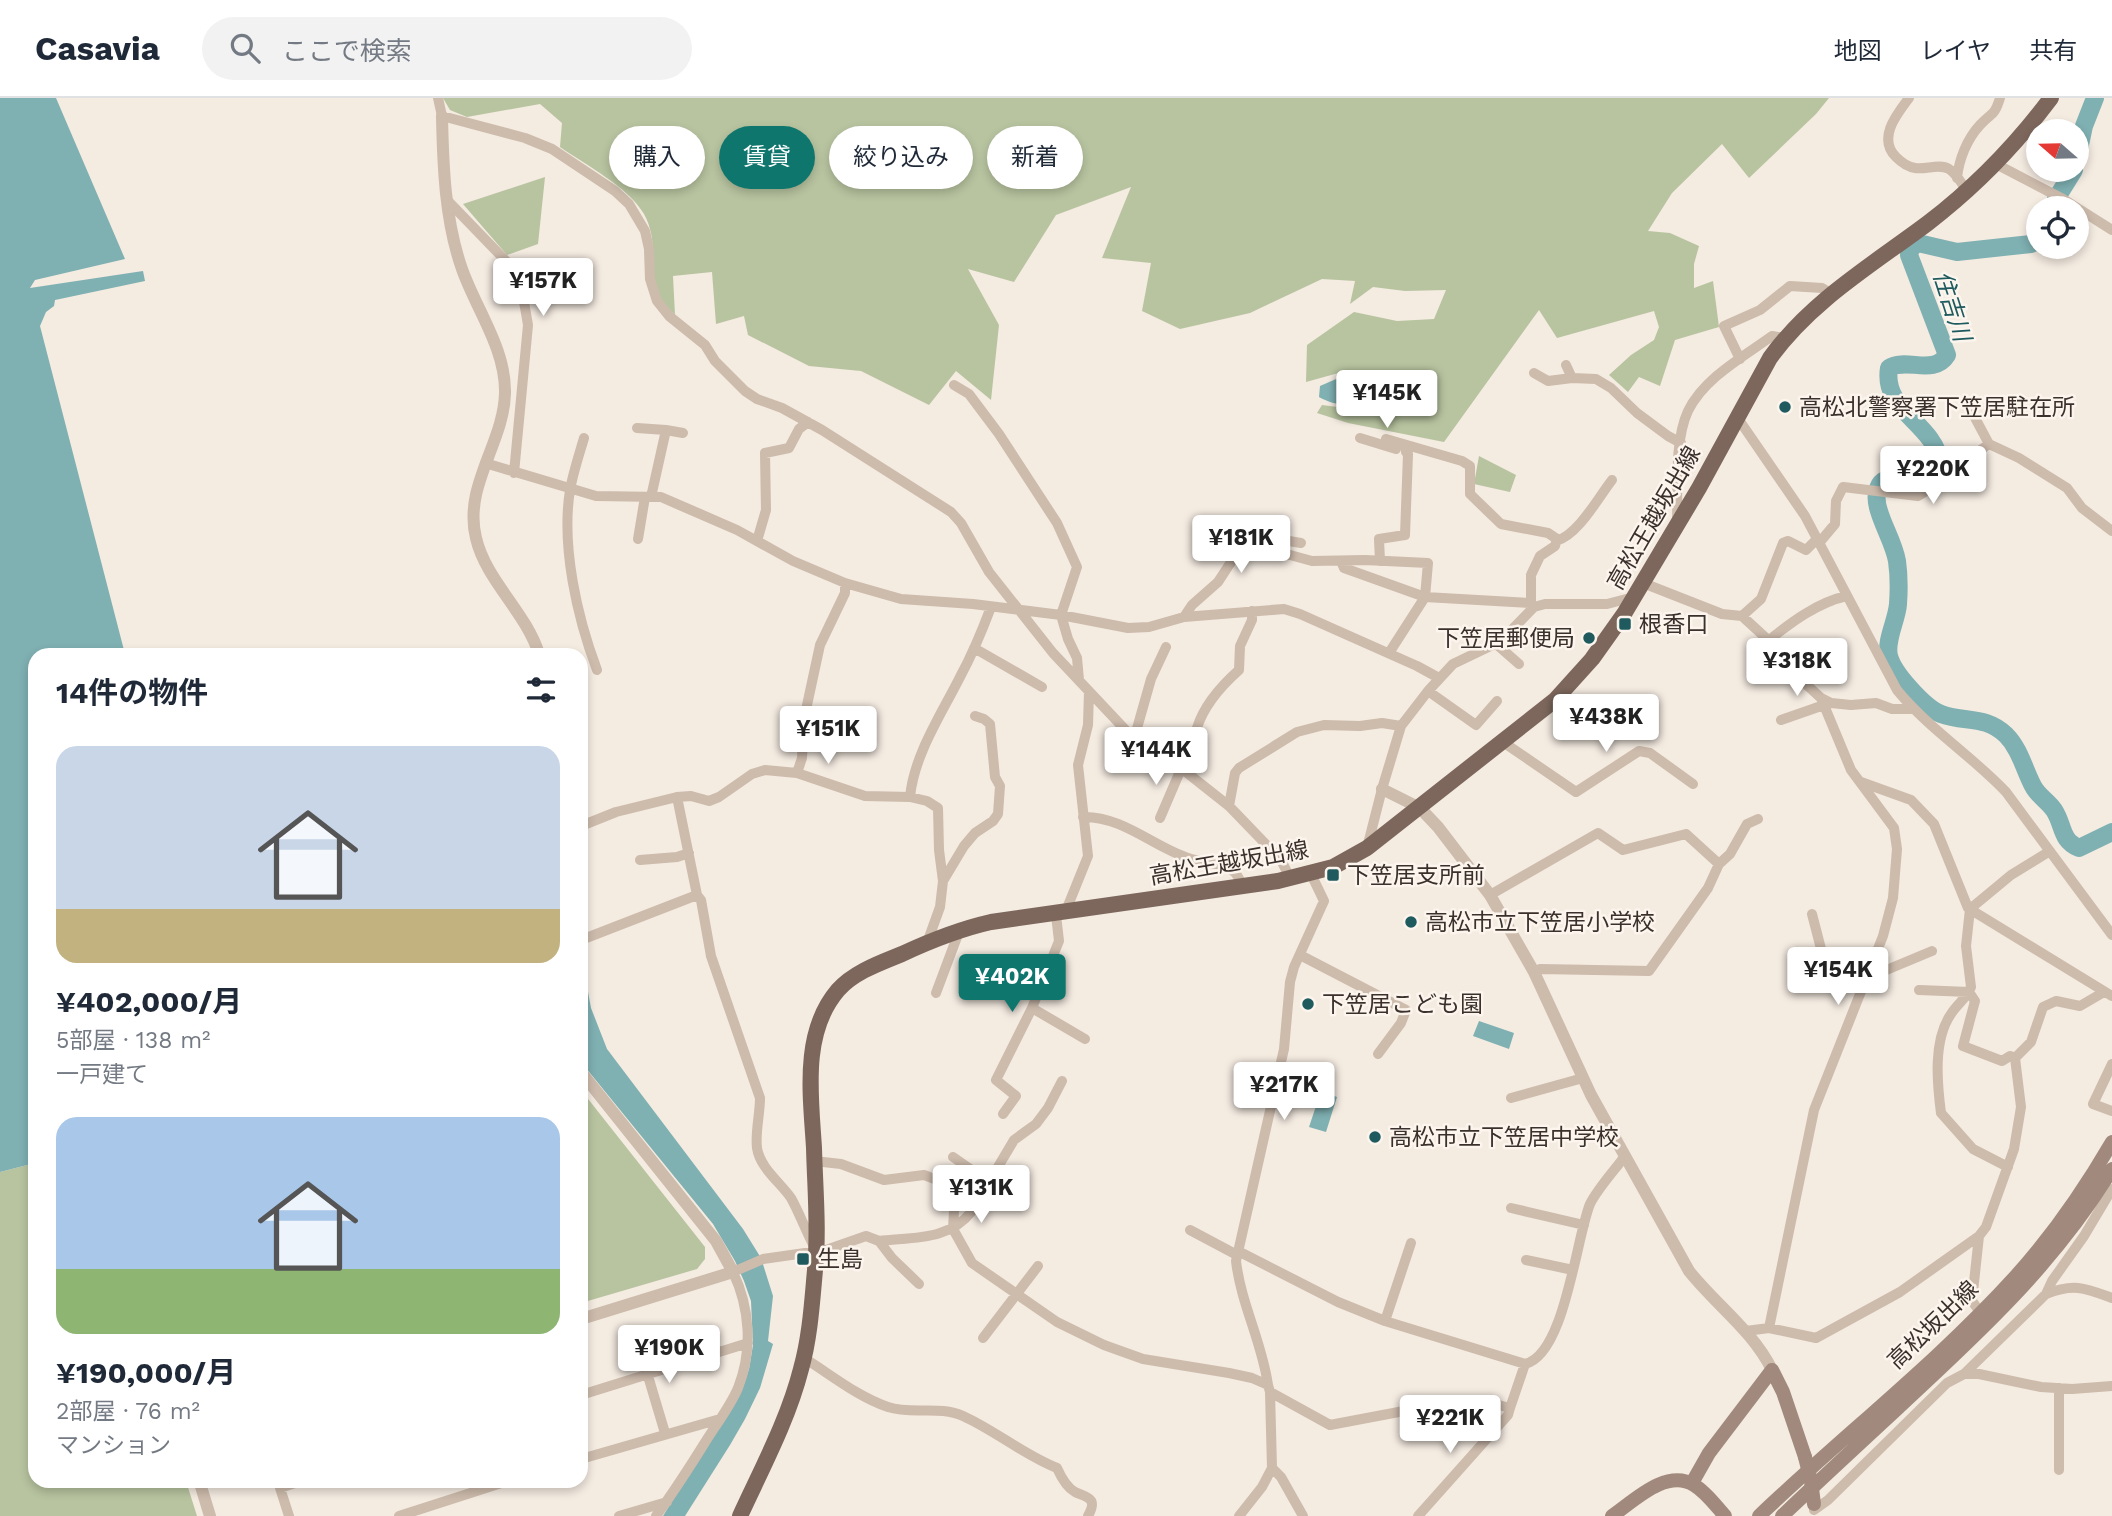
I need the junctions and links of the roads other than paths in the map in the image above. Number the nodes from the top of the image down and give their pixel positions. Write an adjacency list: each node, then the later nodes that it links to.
1 (438, 98): 5 (street)
2 (1909, 98): 7 (street)
3 (2000, 98): 7 (street)
4 (2051, 98): 6 (main road, 高松王越坂出線)
5 (442, 116): 8 (street); 19 (street)
6 (1996, 164): 7 (main road, 高松王越坂出線); 9 (street)
7 (1962, 184): 10 (main road, 高松王越坂出線)
8 (448, 201): 29 (street); 30 (street)
9 (2112, 230)
10 (1832, 294): 11 (main road, 高松王越坂出線); 12 (street)
11 (1785, 338): 12 (street); 18 (main road, 高松王越坂出線)
12 (1740, 359): 26 (street)
13 (1566, 365): 15 (street)
14 (1534, 373): 15 (street)
15 (1572, 378): 26 (street)
16 (954, 385): 53 (street)
17 (1973, 414): 27 (street)
18 (1737, 417): 34 (main road, 高松王越坂出線); 39 (street)
19 (808, 422): 37 (street); 51 (street)
20 (637, 428): 21 (street)
21 (666, 430): 22 (street); 33 (street)
22 (683, 433)
23 (584, 438): 32 (street)
24 (1360, 438): 28 (street)
25 (1386, 439): 28 (street)
26 (1681, 443): 34 (street)
27 (1989, 444): 35 (street); 39 (street)
28 (1406, 448): 38 (street); 43 (street)
29 (485, 463): 30 (street); 59 (street)
30 (514, 473): 32 (street)
31 (1612, 480): 38 (street)
32 (570, 489): 33 (street); 63 (street)
33 (648, 497): 36 (street); 37 (street)
34 (1677, 526): 45 (main road, 高松王越坂出線)
35 (2112, 531)
36 (638, 539)
37 (757, 541): 44 (street)
38 (1556, 541): 49 (street)
39 (1818, 541): 46 (street); 54 (street)
40 (1301, 542): 41 (street)
41 (1259, 552): 42 (street); 55 (street)
42 (1341, 561): 43 (street); 47 (street)
43 (1380, 561): 47 (street)
44 (845, 583): 50 (street); 78 (street)
45 (1643, 583): 48 (main road, 高松王越坂出線); 54 (street)
46 (1847, 596): 56 (street); 71 (street)
47 (1425, 597): 49 (street); 61 (street)
48 (1634, 597): 49 (street); 76 (main road, 高松王越坂出線)
49 (1531, 606): 57 (street)
50 (991, 607): 51 (street); 60 (street)
51 (1020, 611): 53 (street); 65 (street)
52 (1252, 611): 55 (street); 61 (street); 77 (street)
53 (1061, 615): 55 (street); 65 (street)
54 (1742, 616): 56 (street)
55 (1184, 617)
56 (1768, 641): 70 (street)
57 (1495, 643): 62 (street); 64 (street)
58 (1166, 647): 75 (street)
59 (536, 648)
60 (974, 648): 66 (street); 83 (street)
61 (1389, 653): 64 (street)
62 (1519, 664)
63 (597, 670)
64 (1439, 678): 68 (street)
65 (1079, 680): 67 (street)
66 (1042, 687)
67 (1089, 691): 75 (street); 86 (street)
68 (1428, 691): 69 (street); 74 (street)
69 (1497, 701)
70 (1822, 702): 71 (street); 73 (street); 79 (street)
71 (1914, 709): 91 (street)
72 (975, 716): 97 (street)
73 (1780, 720)
74 (1401, 726): 81 (street); 84 (street)
75 (1134, 739): 77 (street)
76 (1503, 742): 80 (street); 85 (main road, 高松王越坂出線)
77 (1181, 769): 84 (street); 87 (street)
78 (797, 773): 82 (street); 83 (street)
79 (1861, 782): 101 (street); 113 (street)
80 (1693, 783)
81 (1382, 789): 85 (street); 90 (street)
82 (677, 797): 89 (street); 92 (street)
83 (910, 797): 97 (street)
84 (1229, 806): 96 (street)
85 (1420, 808): 90 (main road, 高松王越坂出線); 100 (street)
86 (1083, 817): 98 (street); 102 (street)
87 (1160, 818)
88 (1758, 819): 94 (street)
89 (588, 823)
90 (1367, 848): 95 (main road, 高松王越坂出線)
91 (2050, 851): 101 (street); 105 (street)
92 (689, 853): 93 (street); 99 (street)
93 (640, 860)
94 (1719, 864): 100 (street); 111 (street)
95 (1311, 874): 96 (main road, 高松王越坂出線); 109 (street)
96 (1290, 878): 98 (main road, 高松王越坂出線)
97 (943, 881): 107 (street)
98 (1242, 886): 102 (main road, 高松王越坂出線)
99 (697, 895): 106 (street); 144 (street)
100 (1490, 895): 111 (street)
101 (1970, 909): 115 (street); 117 (street)
102 (1061, 914): 104 (main road, 高松王越坂出線); 118 (street)
103 (1812, 914): 112 (street)
104 (960, 929): 107 (main road, 高松王越坂出線); 116 (street)
105 (2112, 935)
106 (588, 937)
107 (927, 943): 132 (main road, 高松王越坂出線)
108 (1932, 951): 113 (street)
109 (1300, 955): 120 (street); 145 (street)
110 (1798, 968): 112 (street)
111 (1534, 972): 123 (street)
112 (1827, 972): 113 (street)
113 (1865, 980): 157 (street)
114 (1919, 990): 115 (street)
115 (1969, 992): 121 (street); 133 (street)
116 (936, 993)
117 (2108, 994): 121 (street)
118 (1032, 1008): 119 (street); 128 (street)
119 (1085, 1039)
120 (1378, 1054)
121 (2015, 1058): 133 (street)
122 (2112, 1064): 127 (street)
123 (1583, 1078): 126 (street); 130 (street)
124 (588, 1081): 149 (street)
125 (1062, 1081): 135 (street)
126 (1511, 1098)
127 (2112, 1111)
128 (1003, 1114)
129 (2112, 1142): 154 (main road, 高松坂出線)
130 (1625, 1156): 138 (street); 158 (street)
131 (953, 1157): 135 (street)
132 (814, 1161): 139 (street); 144 (main road, 高松王越坂出線)
133 (2008, 1167): 141 (street)
134 (2112, 1169): 136 (main road, 高松坂出線)
135 (989, 1182): 139 (street)
136 (2109, 1185): 152 (street); 197 (main road, 高松坂出線)
137 (1511, 1208): 138 (street)
138 (1584, 1225): 148 (street)
139 (953, 1229): 142 (street); 151 (street)
140 (1190, 1230): 145 (street)
141 (1979, 1237): 154 (street); 157 (street)
142 (879, 1241): 144 (street); 150 (street)
143 (1411, 1243): 156 (street)
144 (816, 1252): 149 (street); 161 (main road, 高松王越坂出線)
145 (1237, 1253): 156 (street); 167 (street)
146 (1526, 1260): 148 (street)
147 (1038, 1266): 151 (street)
148 (1573, 1270): 162 (street)
149 (735, 1271): 155 (street); 160 (street)
150 (919, 1284)
151 (1015, 1294): 159 (street); 167 (street)
152 (2046, 1294): 153 (street); 164 (street)
153 (2112, 1298)
154 (1980, 1312): 196 (main road, 高松坂出線)
155 (588, 1318)
156 (1385, 1321): 162 (street)
157 (1769, 1328): 158 (street)
158 (1746, 1331): 163 (street)
159 (983, 1338)
160 (748, 1343): 165 (street); 171 (street)
161 (804, 1358): 189 (main road, 高松王越坂出線); 190 (street)
162 (1525, 1364): 170 (street)
163 (1772, 1370): 176 (main road); 182 (main road, bridge)
164 (1964, 1374): 168 (street); 182 (street)
165 (648, 1376): 169 (street); 172 (street)
166 (2112, 1386): 168 (street)
167 (1269, 1388): 170 (street); 174 (street)
168 (2059, 1388): 175 (street)
169 (588, 1393)
170 (1510, 1408): 193 (street)
171 (720, 1419): 172 (street); 180 (street)
172 (665, 1433): 173 (street)
173 (588, 1457)
174 (1272, 1468): 191 (street); 192 (street)
175 (2059, 1471)
176 (1692, 1483): 194 (main road); 195 (main road)
177 (201, 1488): 183 (street)
178 (280, 1488): 184 (street)
179 (472, 1488): 181 (street)
180 (667, 1502): 187 (street); 188 (street)
181 (440, 1503): 185 (street); 186 (street)
182 (1814, 1510)
183 (210, 1516)
184 (289, 1516)
185 (399, 1516)
186 (444, 1516)
187 (620, 1516)
188 (656, 1516)
189 (740, 1516)
190 (1088, 1516)
191 (1239, 1516)
192 (1303, 1516)
193 (1418, 1516)
194 (1612, 1516)
195 (1725, 1516)
196 (1759, 1516)
197 (1782, 1516)

